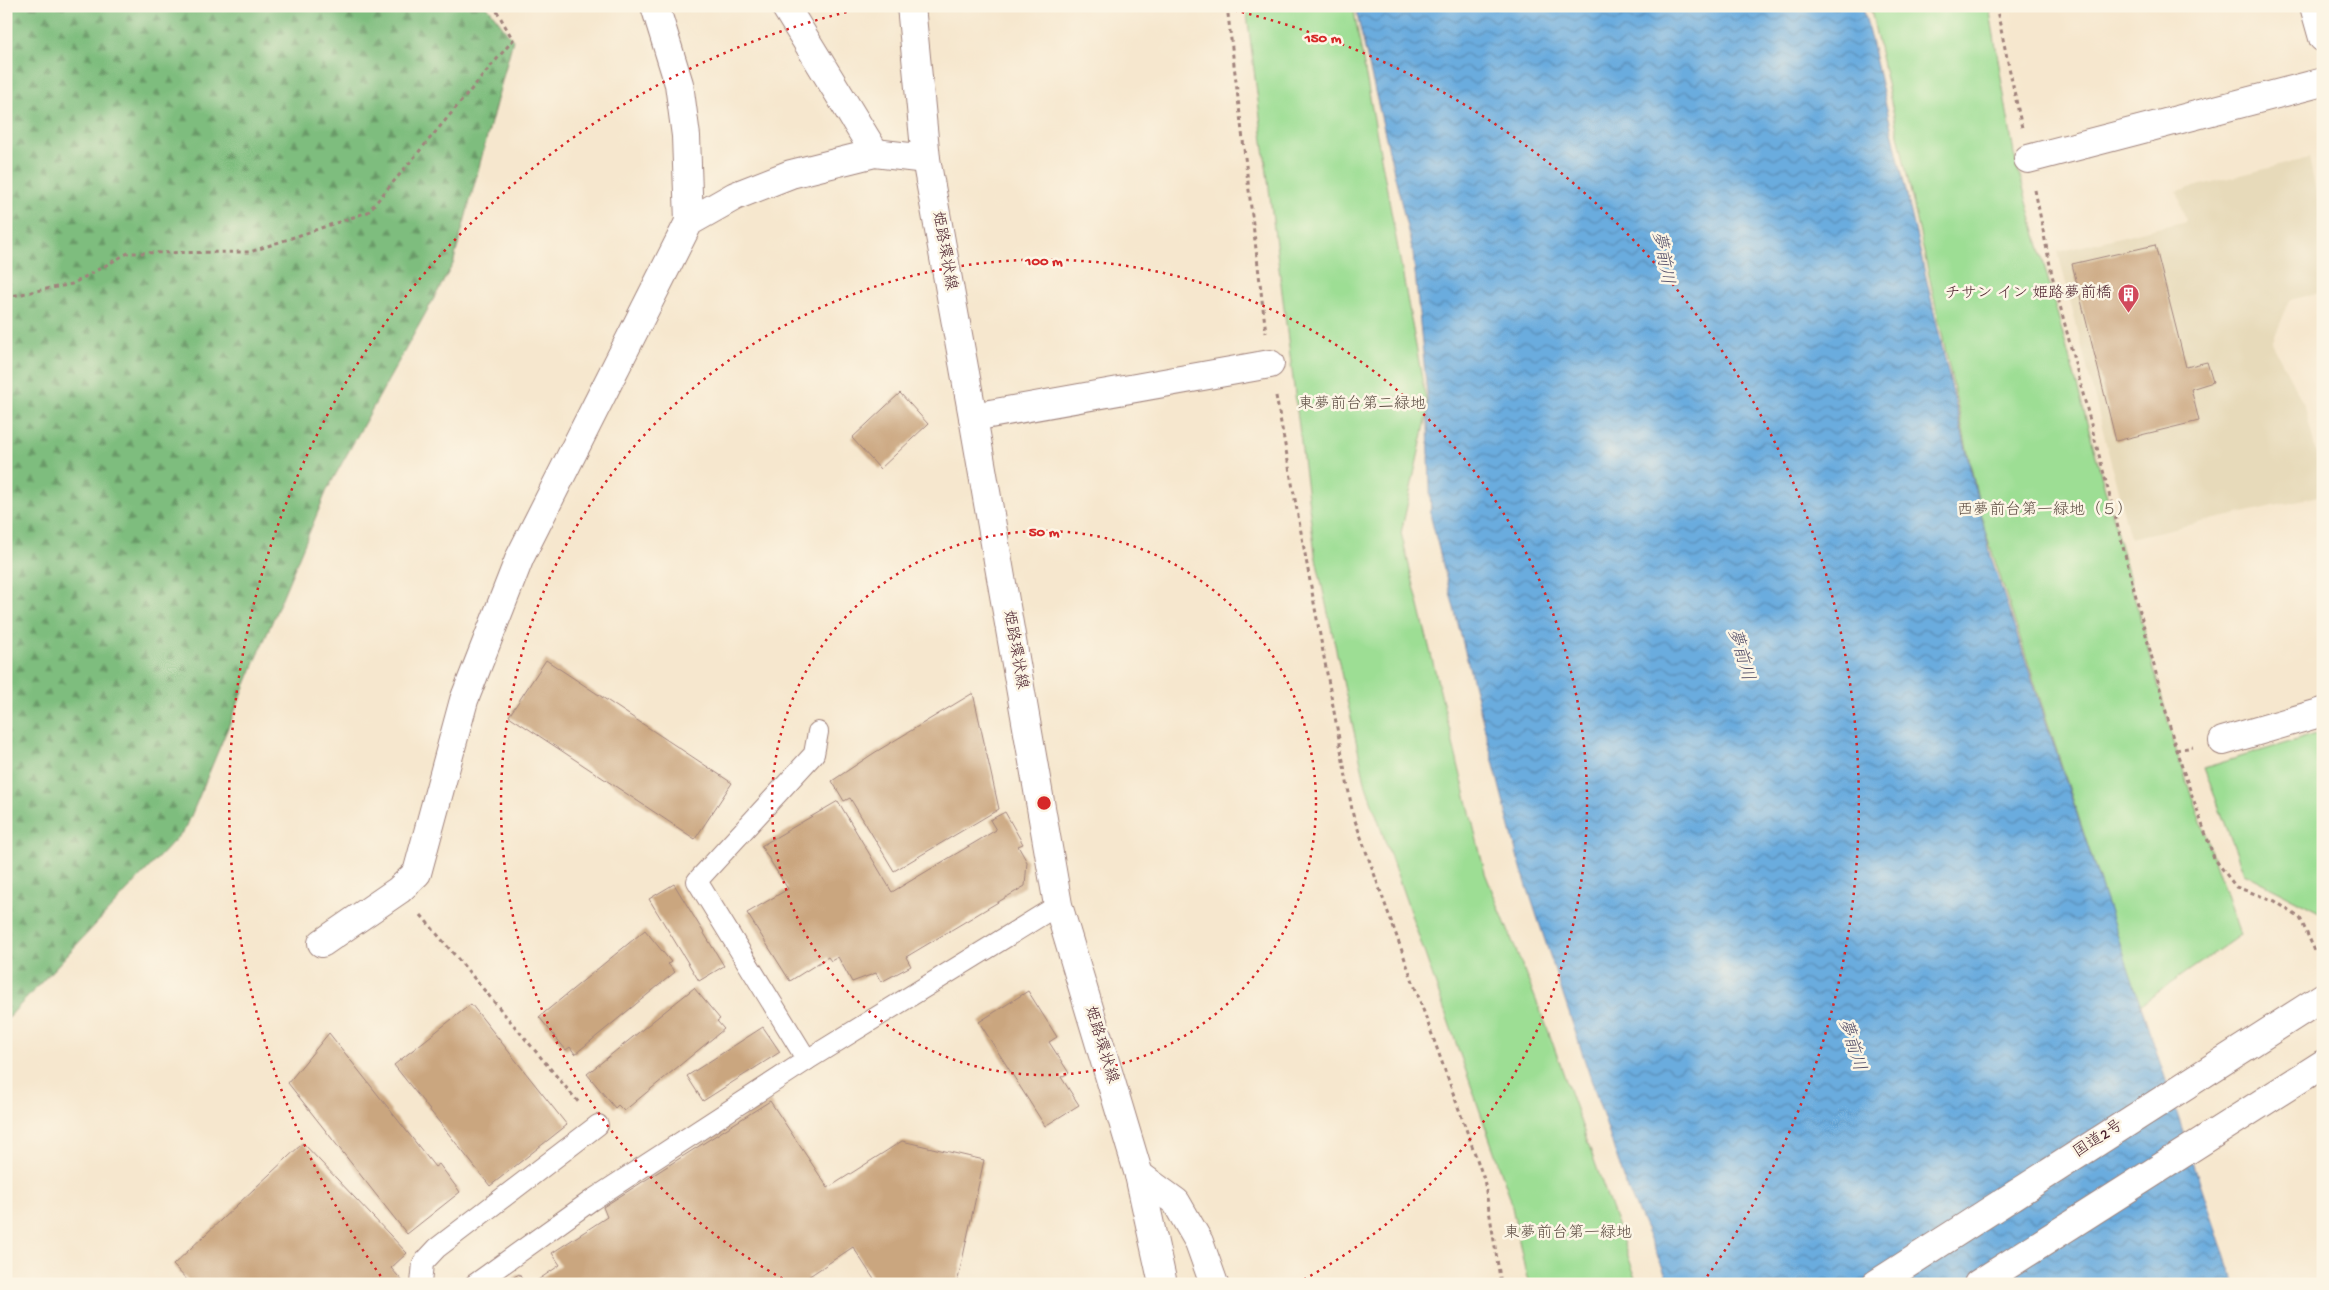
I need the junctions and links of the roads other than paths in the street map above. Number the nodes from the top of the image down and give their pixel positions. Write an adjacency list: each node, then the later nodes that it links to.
1 (655, 6): 10 (main road)
2 (785, 6): 7 (main road)
3 (911, 6): 8 (main road, 姫路環状線)
4 (2314, 6): 5 (main road)
5 (2323, 38)
6 (2323, 82): 9 (main road)
7 (875, 153): 8 (main road); 10 (main road)
8 (926, 159): 12 (main road, 姫路環状線)
9 (2028, 159)
10 (689, 222): 17 (main road)
11 (1270, 364): 12 (main road)
12 (973, 417): 16 (main road, 姫路環状線)
13 (2323, 712): 15 (main road)
14 (818, 732): 19 (lane)
15 (2223, 741)
16 (1058, 905): 19 (lane); 22 (main road, 姫路環状線)
17 (322, 943)
18 (2312, 1004): 27 (main road, 国道2号)
19 (807, 1060): 24 (lane)
20 (2322, 1065): 28 (main road)
21 (598, 1125): 23 (lane)
22 (1139, 1175): 25 (main road, 姫路環状線); 26 (main road)
23 (421, 1284)
24 (475, 1284)
25 (1163, 1284)
26 (1214, 1284)
27 (1876, 1284)
28 (1978, 1284)

